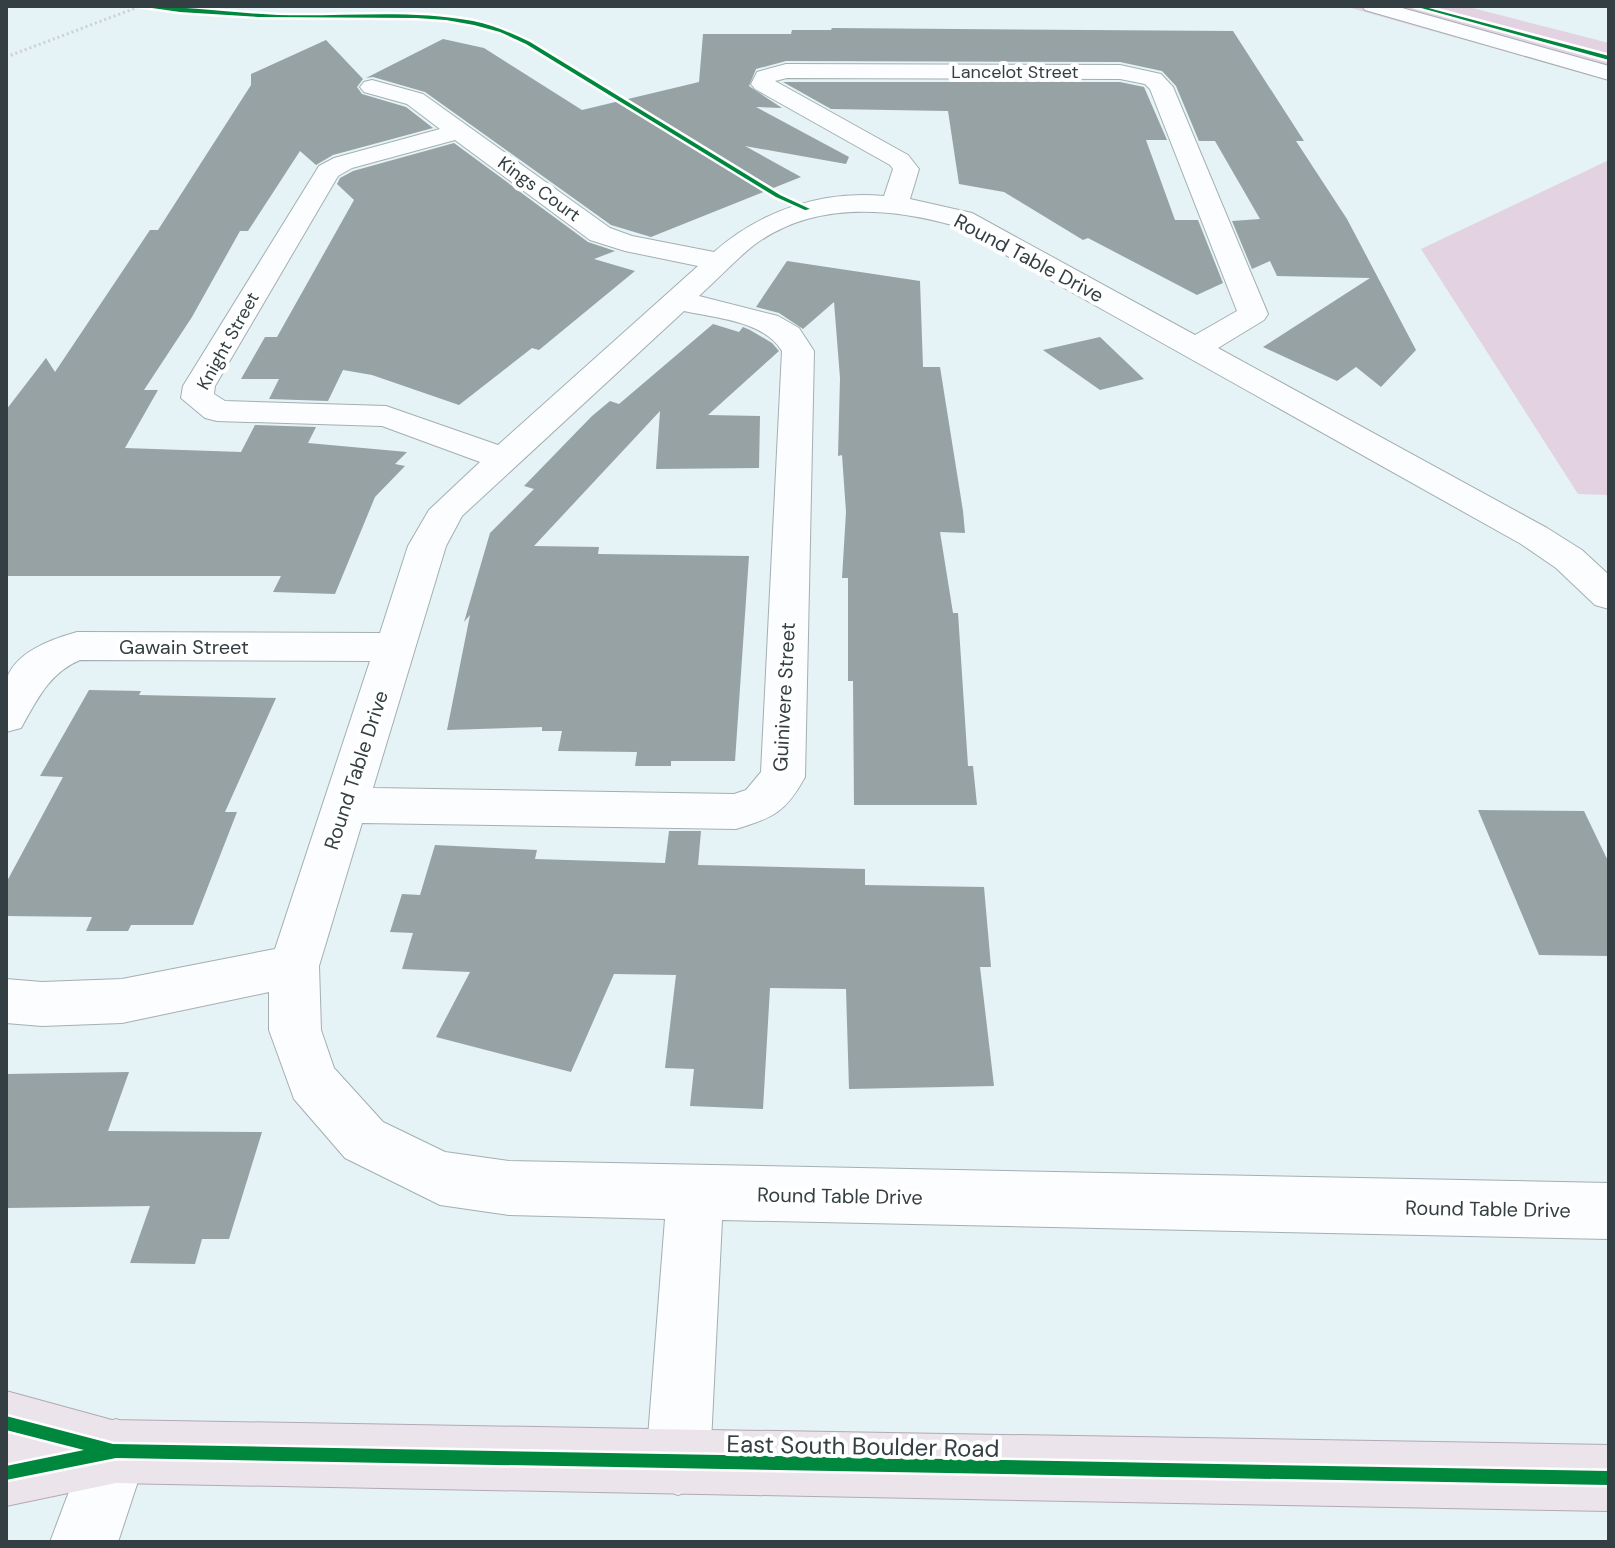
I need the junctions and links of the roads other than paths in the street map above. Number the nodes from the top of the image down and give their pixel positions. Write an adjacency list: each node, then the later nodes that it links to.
1 (1372, 6): 2 (street)
2 (1609, 73)
3 (372, 87): 4 (street, Kings Court)
4 (459, 131): 6 (street, Kings Court); 9 (street, Knight Street)
5 (895, 203): 6 (street, Round Table Drive); 8 (street, Round Table Drive); 8 (street, Lancelot Street)
6 (719, 262): 7 (street, Round Table Drive)
7 (677, 300): 9 (street, Round Table Drive); 13 (street, Guinivere Street)
8 (1196, 348): 10 (street, Round Table Drive)
9 (502, 458): 11 (street, Round Table Drive)
10 (1609, 596)
11 (396, 647): 12 (street, Gawain Street); 13 (street, Round Table Drive)
12 (6, 717)
13 (344, 805): 14 (street, Round Table Drive)
14 (294, 966): 15 (street); 16 (street, Round Table Drive)
15 (6, 1001)
16 (695, 1193): 17 (street, Round Table Drive); 20 (street)
17 (1609, 1211)
18 (6, 1423): 19 (main road, East South Boulder Road)
19 (116, 1451): 20 (main road, East South Boulder Road); 21 (main road, East South Boulder Road); 23 (street)
20 (678, 1463): 22 (main road, East South Boulder Road)
21 (6, 1473)
22 (1609, 1478)
23 (84, 1542)

